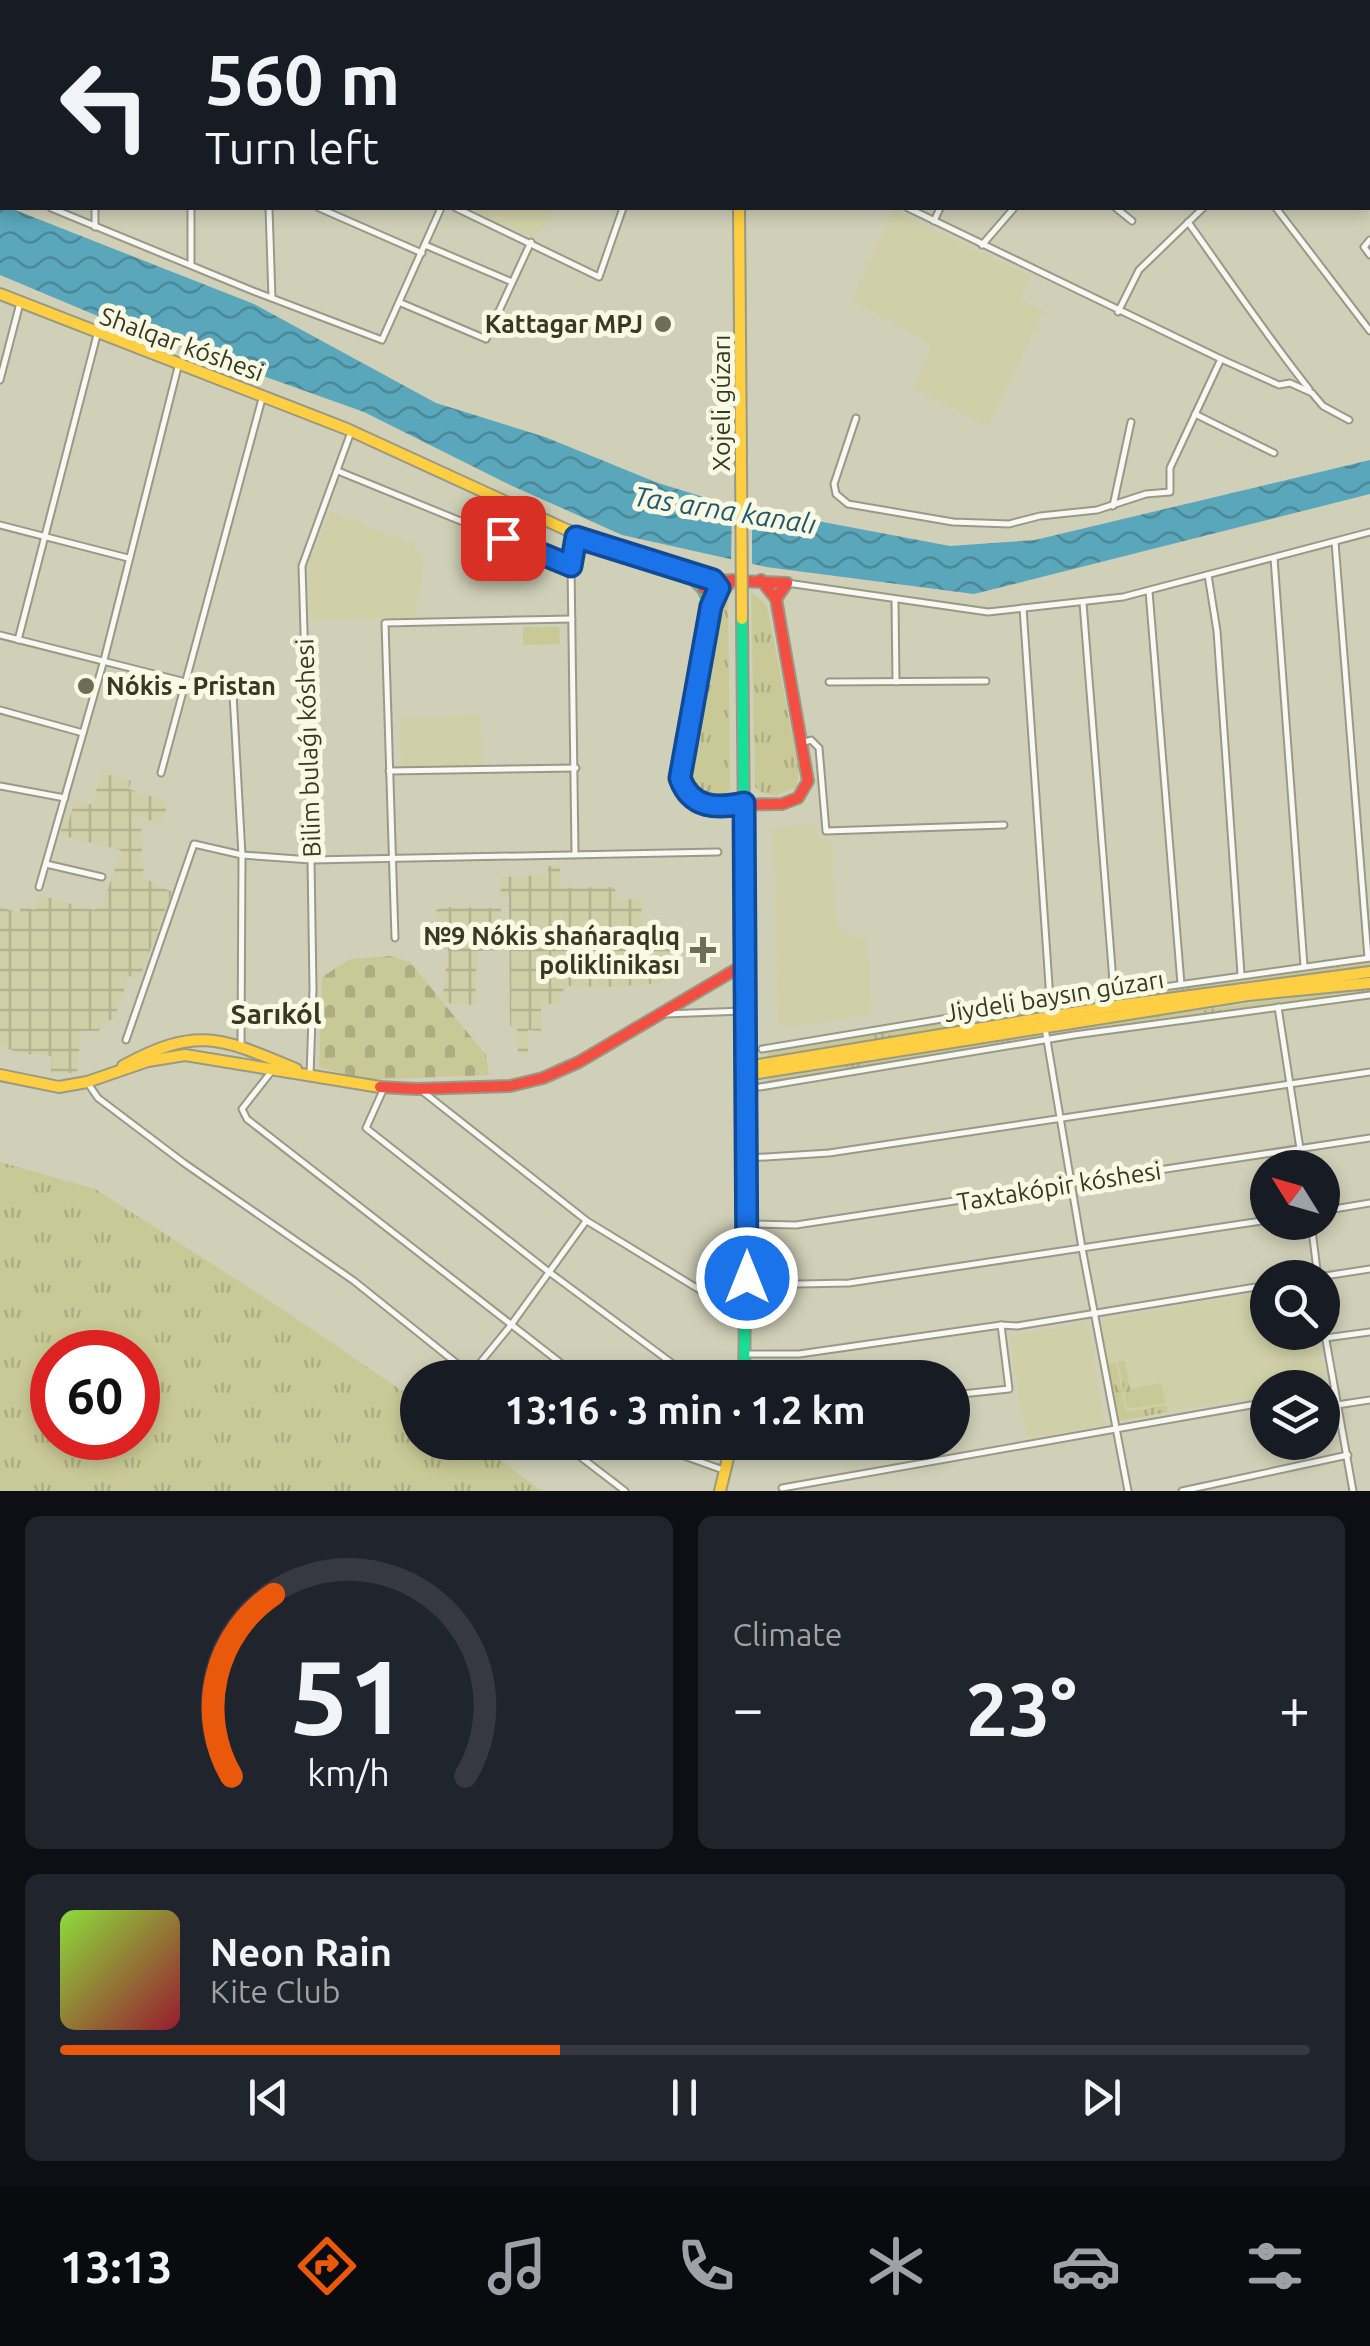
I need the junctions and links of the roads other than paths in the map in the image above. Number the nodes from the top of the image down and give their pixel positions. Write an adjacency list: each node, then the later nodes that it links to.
1 (56, 210): 19 (street)
2 (96, 210): 19 (street)
3 (192, 210): 26 (street)
4 (269, 210): 29 (street)
5 (324, 210): 24 (street)
6 (441, 210): 22 (street)
7 (460, 210): 21 (street)
8 (622, 210): 21 (street)
9 (741, 210): 86 (main road, Xojeli gúzarı, bridge)
10 (912, 210): 16 (street)
11 (939, 210): 16 (street)
12 (1012, 210): 23 (street)
13 (1118, 210): 17 (street)
14 (1202, 210): 18 (street)
15 (1278, 210): 33 (street)
16 (934, 221): 23 (street)
17 (1132, 221)
18 (1188, 222): 32 (street); 38 (street)
19 (95, 227): 26 (street)
20 (1370, 240): 25 (street)
21 (531, 242): 27 (street)
22 (425, 245): 24 (street); 27 (street)
23 (982, 246): 32 (street)
24 (422, 253): 31 (street)
25 (1370, 255)
26 (191, 266): 29 (street)
27 (512, 282): 31 (street)
28 (0, 294): 30 (main road, Shalqar kóshesi)
29 (272, 298): 31 (street)
30 (20, 303): 34 (main road, Shalqar kóshesi); 37 (street)
31 (401, 303)
32 (1118, 312): 35 (street)
33 (1370, 331)
34 (97, 335): 36 (main road, Shalqar kóshesi); 50 (street)
35 (1221, 360): 38 (street); 40 (street)
36 (180, 363): 39 (main road, Shalqar kóshesi); 53 (street)
37 (0, 380)
38 (1312, 393): 42 (street)
39 (264, 395): 44 (main road, Shalqar kóshesi); 74 (street)
40 (1195, 414): 45 (street); 47 (street)
41 (856, 418): 47 (street)
42 (1349, 420)
43 (1131, 422): 47 (street)
44 (351, 430): 46 (street, Bilim bulaǵı kóshesi); 51 (main road, Shalqar kóshesi)
45 (1274, 453)
46 (338, 471): 55 (street); 92 (street, Bilim bulaǵı kóshesi)
47 (1113, 506)
48 (0, 524): 50 (street)
49 (1370, 532): 52 (street)
50 (46, 537): 53 (street); 72 (street)
51 (576, 537): 55 (street); 56 (main road, Shalqar kóshesi)
52 (1334, 542): 54 (street); 97 (street)
53 (128, 558): 73 (street)
54 (1274, 558): 57 (street); 99 (street)
55 (571, 566): 70 (street)
56 (686, 572): 58 (main road, Shalqar kóshesi); 62 (main road)
57 (1208, 575): 63 (street); 101 (street)
58 (713, 580): 59 (main road, Shalqar kóshesi); 62 (main road); 64 (main road)
59 (732, 580): 60 (main road, Shalqar kóshesi); 64 (main road)
60 (761, 580): 61 (main road, Shalqar kóshesi); 65 (main road)
61 (787, 583): 65 (main road); 66 (street)
62 (703, 590): 68 (main road)
63 (1148, 591): 67 (street); 103 (street)
64 (718, 594): 68 (main road)
65 (776, 598): 80 (main road)
66 (895, 598): 69 (street); 77 (street)
67 (1083, 602): 69 (street); 104 (street)
68 (711, 606): 86 (main road)
69 (1023, 608): 106 (street)
70 (572, 619): 81 (street); 82 (street)
71 (0, 635): 72 (street)
72 (18, 640): 73 (street)
73 (104, 660): 74 (street); 79 (street)
74 (185, 681): 83 (street); 90 (street)
75 (986, 681): 77 (street)
76 (830, 682): 77 (street)
77 (896, 682)
78 (0, 710): 79 (street)
79 (83, 733): 85 (street)
80 (802, 743): 86 (main road); 87 (street)
81 (576, 768): 82 (street); 88 (street)
82 (388, 771): 91 (street)
83 (161, 772)
84 (0, 786): 85 (street)
85 (65, 798): 93 (street)
86 (744, 803): 98 (main road, Xojeli gúzarı)
87 (1004, 825)
88 (576, 852): 89 (street); 91 (street)
89 (718, 852)
90 (242, 855): 92 (street); 112 (street); 113 (street)
91 (391, 856): 92 (street); 96 (street)
92 (312, 860): 120 (street, Bilim bulaǵı kóshesi)
93 (46, 864): 94 (street); 95 (street)
94 (102, 877)
95 (40, 886)
96 (395, 938)
97 (1369, 958): 99 (street)
98 (745, 964): 108 (main road, Xojeli gúzarı); 109 (main road)
99 (1304, 966): 101 (street)
100 (1370, 972): 110 (main road, Jiydeli baysın gúzarı)
101 (1241, 974): 103 (street)
102 (1370, 983): 111 (main road, Jiydeli baysın gúzarı)
103 (1181, 984): 104 (street)
104 (1114, 994): 106 (street)
105 (1370, 995): 107 (street)
106 (1050, 1003): 110 (street); 114 (street)
107 (1278, 1007): 111 (street); 122 (street)
108 (745, 1011): 109 (street); 116 (main road, Xojeli gúzarı)
109 (662, 1014): 125 (main road)
110 (1052, 1016): 116 (main road, Jiydeli baysın gúzarı)
111 (1046, 1034): 116 (main road, Jiydeli baysın gúzarı); 123 (street); 126 (street)
112 (126, 1040)
113 (241, 1048): 117 (main road); 120 (main road)
114 (762, 1049)
115 (273, 1069): 117 (main road); 120 (main road); 145 (street)
116 (746, 1071): 129 (main road, Xojeli gúzarı)
117 (112, 1072): 121 (main road)
118 (1370, 1072): 122 (street)
119 (0, 1075): 121 (main road)
120 (310, 1075): 124 (main road)
121 (87, 1082): 149 (street)
122 (1290, 1085): 126 (street); 128 (street)
123 (760, 1087)
124 (384, 1088): 125 (main road); 138 (street)
125 (420, 1089): 133 (street)
126 (1060, 1120): 129 (street); 130 (street)
127 (1370, 1138): 128 (street, Taxtakópir kóshesi)
128 (1300, 1148): 130 (street, Taxtakópir kóshesi)
129 (747, 1158): 135 (main road, Xojeli gúzarı)
130 (1071, 1184): 135 (street, Taxtakópir kóshesi); 136 (street)
131 (1370, 1204): 132 (street)
132 (1340, 1208)
133 (586, 1220): 138 (street); 142 (street)
134 (1250, 1223): 136 (street)
135 (747, 1224): 140 (main road, Xojeli gúzarı)
136 (1082, 1248): 140 (street); 143 (street)
137 (1370, 1269): 139 (street)
138 (549, 1272): 145 (street); 152 (street)
139 (1340, 1274)
140 (747, 1284): 142 (main road, Xojeli gúzarı)
141 (1250, 1289): 143 (street)
142 (747, 1303): 148 (main road, Xojeli gúzarı)
143 (1094, 1314): 144 (street); 159 (street)
144 (1002, 1325): 148 (street); 154 (street)
145 (511, 1326): 150 (street); 151 (street)
146 (1370, 1332): 147 (street)
147 (1340, 1336)
148 (746, 1354): 153 (main road, Xojeli gúzarı)
149 (453, 1360)
150 (485, 1360)
151 (556, 1360)
152 (668, 1360)
153 (746, 1360)
154 (970, 1394)
155 (1370, 1400): 157 (street)
156 (1250, 1405): 159 (street)
157 (1340, 1405)
158 (1340, 1419): 160 (street)
159 (1117, 1431): 165 (street); 168 (street)
160 (1348, 1456): 169 (street); 170 (street)
161 (586, 1460): 166 (street)
162 (696, 1460): 164 (street)
163 (728, 1460): 164 (main road)
164 (726, 1470): 167 (main road)
165 (782, 1488)
166 (626, 1491)
167 (720, 1491)
168 (1128, 1491)
169 (1182, 1491)
170 (1353, 1491)

